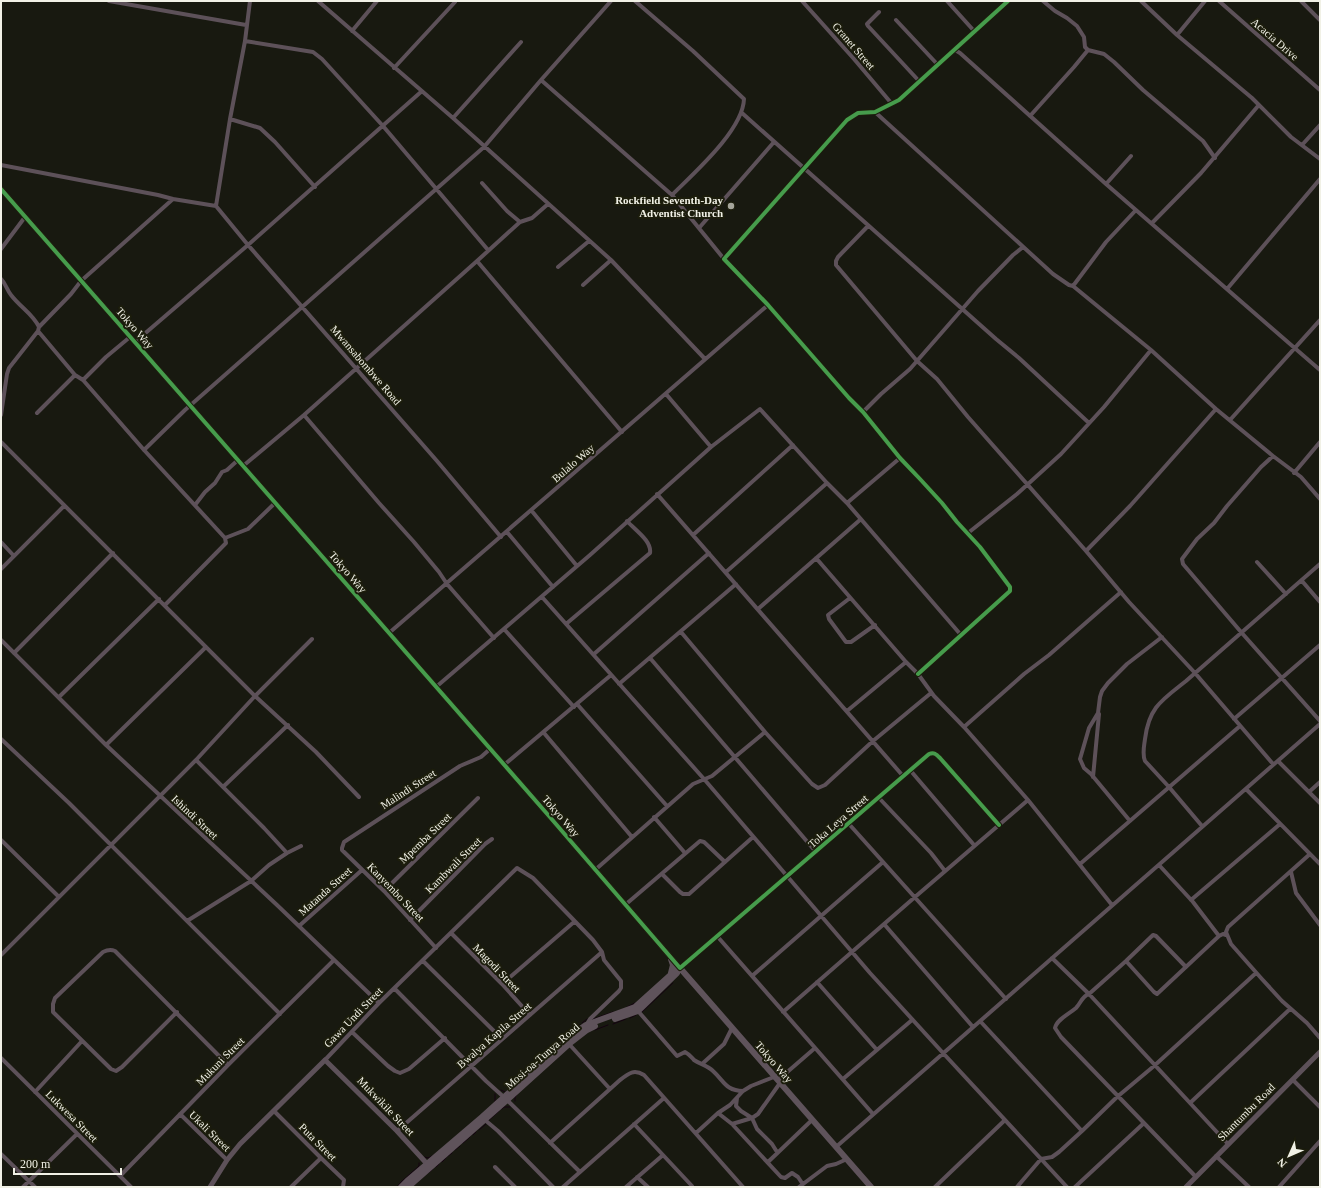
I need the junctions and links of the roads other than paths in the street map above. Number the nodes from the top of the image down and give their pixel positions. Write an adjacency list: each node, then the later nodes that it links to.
1 (109, 1): 19 (street)
2 (250, 1): 19 (street)
3 (318, 1): 20 (street)
4 (377, 1): 20 (street)
5 (611, 1): 29 (street)
6 (635, 1): 36 (street)
7 (802, 1): 33 (street, Granet Street)
8 (947, 1): 21 (street)
9 (1008, 1): 21 (street)
10 (1043, 1): 26 (street)
11 (1141, 1): 22 (street)
12 (1206, 1): 22 (street)
13 (1219, 1): 31 (street, Acacia Drive)
14 (1301, 1): 18 (street)
15 (455, 2): 28 (street)
16 (879, 12): 30 (street)
17 (896, 20): 27 (street)
18 (1320, 20)
19 (246, 25): 23 (street)
20 (352, 31): 28 (street)
21 (975, 32): 25 (street)
22 (1177, 35): 34 (street)
23 (245, 40): 39 (street); 41 (street)
24 (521, 42): 38 (street)
25 (955, 50): 27 (street); 37 (street)
26 (1088, 50): 37 (street); 46 (street)
27 (938, 65): 30 (street)
28 (394, 68): 32 (street)
29 (541, 80): 44 (street); 56 (street)
30 (919, 81): 33 (street)
31 (1320, 90)
32 (422, 91): 38 (street); 41 (street)
33 (892, 104): 35 (street)
34 (1258, 106): 43 (street); 46 (street)
35 (875, 112): 49 (street); 68 (street)
36 (742, 113): 42 (street); 56 (street)
37 (1030, 116): 52 (street)
38 (453, 118): 44 (street)
39 (230, 119): 53 (street); 59 (street)
40 (1320, 125): 43 (street)
41 (383, 126): 53 (street); 55 (street)
42 (774, 142): 49 (street); 65 (street)
43 (1302, 145): 47 (street)
44 (484, 147): 55 (street); 58 (street)
45 (1131, 156): 52 (street)
46 (1215, 158): 63 (street)
47 (1320, 159)
48 (1, 165): 57 (street)
49 (805, 170): 64 (street); 71 (street)
50 (1320, 179): 79 (street)
51 (482, 183): 62 (street)
52 (1106, 184): 60 (street)
53 (315, 187): 67 (street)
54 (1, 189): 61 (street, Tokyo Way)
55 (437, 189): 70 (street); 81 (street)
56 (672, 195): 65 (street)
57 (173, 199): 59 (street); 76 (street)
58 (548, 204): 62 (street); 66 (street)
59 (216, 206): 67 (street, Mwansabombwe Road)
60 (1136, 210): 63 (street); 78 (street)
61 (25, 217): 69 (street); 76 (street, Tokyo Way)
62 (520, 222): 70 (street)
63 (1152, 223): 79 (street)
64 (868, 226): 82 (street); 90 (street)
65 (699, 228): 71 (street)
66 (589, 241): 72 (street); 74 (street)
67 (248, 245): 81 (street, Mwansabombwe Road); 86 (street)
68 (1023, 247): 78 (street); 82 (street)
69 (1, 249)
70 (488, 250): 73 (street)
71 (724, 259): 80 (street)
72 (611, 260): 77 (street); 89 (street)
73 (477, 261): 91 (street); 104 (street)
74 (558, 267)
75 (1, 278): 84 (street)
76 (81, 281): 84 (street); 85 (street, Tokyo Way)
77 (583, 285)
78 (1073, 286): 88 (street)
79 (1227, 288): 87 (street)
80 (768, 306): 89 (street, Bulalo Way); 98 (street)
81 (303, 307): 91 (street, Mwansabombwe Road); 96 (street)
82 (963, 309): 90 (street); 103 (street)
83 (1320, 320): 87 (street)
84 (39, 329): 93 (street); 100 (street)
85 (130, 337): 86 (street, Tokyo Way); 94 (street)
86 (135, 342): 96 (street, Tokyo Way)
87 (1295, 348): 92 (street); 102 (street)
88 (1151, 350): 97 (street); 103 (street)
89 (705, 359): 95 (street, Bulalo Way)
90 (917, 361): 98 (street); 116 (street)
91 (357, 368): 101 (street); 129 (street, Mwansabombwe Road)
92 (1320, 370)
93 (75, 375): 94 (street); 99 (street)
94 (83, 380): 109 (street)
95 (666, 394): 104 (street, Bulalo Way); 108 (street)
96 (191, 406): 109 (street); 112 (street, Tokyo Way)
97 (1216, 409): 102 (street); 132 (street)
98 (863, 412): 111 (street)
99 (37, 413)
100 (1, 415)
101 (304, 415): 113 (street); 143 (street)
102 (1230, 420): 110 (street)
103 (1089, 422): 116 (street)
104 (622, 432): 123 (street, Bulalo Way)
105 (1, 442): 122 (street)
106 (1320, 442): 114 (street)
107 (793, 445): 108 (street); 115 (street); 128 (street)
108 (711, 447): 117 (street)
109 (144, 450): 121 (street)
110 (1273, 456): 114 (street); 158 (street)
111 (900, 458): 120 (street); 127 (street)
112 (238, 460): 113 (street, Tokyo Way); 121 (street)
113 (243, 466): 119 (street, Tokyo Way)
114 (1294, 473): 118 (street)
115 (827, 483): 120 (street); 141 (street)
116 (1028, 485): 127 (street); 132 (street)
117 (657, 494): 125 (street); 128 (street)
118 (1320, 499)
119 (276, 503): 130 (street); 159 (street, Tokyo Way)
120 (847, 503): 124 (street)
121 (194, 505): 130 (street)
122 (64, 506): 133 (street); 135 (street)
123 (531, 510): 126 (street, Bulalo Way); 139 (street)
124 (861, 520): 136 (street); 160 (street)
125 (627, 521): 139 (street); 154 (street)
126 (506, 532): 129 (street, Bulalo Way); 145 (street)
127 (968, 533): 160 (street)
128 (693, 535): 134 (street)
129 (501, 537): 143 (street, Bulalo Way)
130 (225, 538): 152 (street)
131 (1, 542): 135 (street)
132 (1086, 551): 146 (street)
133 (113, 553): 150 (street); 167 (street)
134 (709, 553): 141 (street); 168 (street)
135 (14, 556): 140 (street)
136 (816, 558): 149 (street); 153 (street)
137 (1257, 562): 147 (street)
138 (1320, 564): 142 (street)
139 (577, 566): 145 (street)
140 (1, 569)
141 (726, 572): 144 (street)
142 (1302, 581): 147 (street); 151 (street)
143 (447, 584): 159 (street, Bulalo Way); 162 (street)
144 (736, 584): 153 (street); 157 (street)
145 (553, 587): 148 (street)
146 (1121, 592): 161 (street); 187 (street)
147 (1286, 594): 158 (street)
148 (542, 597): 154 (street); 156 (street)
149 (850, 598): 155 (street); 155 (street)
150 (159, 599): 152 (street); 179 (street)
151 (1320, 602)
152 (165, 605): 166 (street)
153 (758, 609): 182 (street)
154 (566, 624): 168 (street)
155 (875, 625): 170 (street)
156 (504, 629): 162 (street); 180 (street)
157 (681, 632): 169 (street); 188 (street)
158 (1241, 632): 171 (street); 174 (street)
159 (389, 633): 176 (street, Tokyo Way)
160 (961, 635): 172 (street)
161 (1162, 637): 171 (street); 181 (street)
162 (494, 638): 176 (street)
163 (312, 639): 178 (street)
164 (1, 641): 167 (street, Ishindi Street)
165 (1320, 645): 174 (street)
166 (206, 647): 178 (street); 192 (street)
167 (14, 653): 179 (street, Ishindi Street)
168 (594, 654): 173 (street)
169 (650, 658): 175 (street); 194 (street)
170 (906, 662): 172 (street); 182 (street)
171 (1196, 673): 183 (street); 205 (street)
172 (918, 674): 177 (street)
173 (611, 675): 175 (street); 180 (street)
174 (1282, 678): 183 (street); 184 (street)
175 (619, 684): 202 (street)
176 (436, 687): 193 (street, Tokyo Way)
177 (931, 693): 187 (street); 191 (street)
178 (255, 696): 185 (street); 195 (street)
179 (59, 698): 192 (street, Ishindi Street)
180 (576, 705): 189 (street); 214 (street)
181 (1099, 710): 201 (street); 201 (street)
182 (846, 711): 191 (street)
183 (1234, 719): 186 (street)
184 (1320, 723): 196 (street)
185 (288, 725): 204 (street); 209 (street)
186 (1240, 726): 197 (street); 205 (street)
187 (964, 727): 212 (street)
188 (765, 732): 191 (street); 194 (street)
189 (544, 733): 198 (street); 221 (street)
190 (1, 738): 225 (street)
191 (873, 741): 200 (street)
192 (106, 745): 208 (street, Ishindi Street)
193 (490, 749): 198 (street, Tokyo Way); 228 (street, Malindi Street)
194 (735, 757): 202 (street); 229 (street)
195 (196, 760): 204 (street); 208 (street)
196 (1278, 761): 197 (street); 207 (street)
197 (1273, 764): 206 (street)
198 (504, 765): 239 (street, Tokyo Way)
199 (910, 770): 200 (street, Toka Leya Street); 219 (street, Toka Leya Street); 226 (street)
200 (903, 776): 211 (street, Toka Leya Street)
201 (1094, 777): 216 (street)
202 (704, 779): 214 (street); 222 (street)
203 (1320, 782): 207 (street)
204 (223, 787): 230 (street)
205 (1169, 787): 216 (street); 220 (street)
206 (1246, 789): 218 (street); 220 (street)
207 (1309, 792): 213 (street)
208 (160, 796): 225 (street); 244 (street, Ishindi Street)
209 (359, 797)
210 (478, 798): 245 (street, Mpemba Street)
211 (879, 798): 217 (street, Toka Leya Street); 240 (street)
212 (1028, 800): 219 (street); 235 (street)
213 (1320, 804)
214 (667, 806): 215 (street)
215 (654, 817): 221 (street); 231 (street)
216 (1130, 820): 235 (street)
217 (849, 824): 229 (street, Toka Leya Street); 234 (street)
218 (1280, 824): 232 (street); 248 (street)
219 (999, 825): 226 (street)
220 (1202, 826): 237 (street)
221 (632, 837): 239 (street)
222 (753, 837): 233 (street); 243 (street)
223 (492, 839): 252 (street, Kambwali Street)
224 (1, 840): 247 (street)
225 (111, 845): 247 (street); 253 (street)
226 (974, 845): 240 (street)
227 (302, 846): 230 (street)
228 (342, 850): 238 (street, Kanyembo Street)
229 (816, 852): 243 (street, Toka Leya Street)
230 (287, 853): 244 (street)
231 (685, 853): 233 (street); 242 (street)
232 (1310, 854): 236 (street); 241 (street)
233 (725, 862): 242 (street)
234 (883, 862): 246 (street); 251 (street)
235 (1080, 864): 250 (street)
236 (1320, 864)
237 (1159, 865): 248 (street); 250 (street)
238 (362, 870): 245 (street, Kanyembo Street); 257 (street, Matanda Street)
239 (595, 870): 249 (street, Tokyo Way)
240 (945, 870): 246 (street)
241 (1291, 872): 256 (street); 259 (street)
242 (662, 874): 249 (street)
243 (787, 877): 251 (street); 260 (street, Toka Leya Street)
244 (251, 881): 253 (street); 257 (street, Ishindi Street)
245 (384, 891): 252 (street, Kanyembo Street)
246 (915, 896): 255 (street); 281 (street)
247 (59, 897): 265 (street)
248 (1191, 900): 261 (street)
249 (625, 905): 267 (street, Tokyo Way)
250 (1112, 905): 266 (street)
251 (822, 915): 264 (street); 274 (street)
252 (410, 920): 262 (street, Kanyembo Street)
253 (187, 922): 287 (street)
254 (574, 922): 258 (street, Gawa Undi Street); 263 (street); 278 (street)
255 (884, 924): 264 (street); 292 (street)
256 (1320, 925)
257 (299, 926): 268 (street, Ishindi Street)
258 (451, 933): 262 (street, Gawa Undi Street); 278 (street, Magodi Street)
259 (1226, 935): 261 (street); 273 (street)
260 (717, 936): 272 (street, Toka Leya Street); 274 (street)
261 (1219, 936): 271 (street)
262 (436, 948): 269 (street, Gawa Undi Street)
263 (602, 952): 288 (street, Bwalya Kapila Street); 291 (street)
264 (852, 952): 277 (street); 289 (street)
265 (1, 955)
266 (1052, 958): 280 (street); 281 (street)
267 (671, 959): 272 (street, Tokyo Way); 276 (main road)
268 (334, 960): 282 (street, Ishindi Street); 287 (street, Mukuni Street)
269 (423, 961): 279 (street, Gawa Undi Street); 297 (street)
270 (1126, 961): 271 (street); 271 (street); 280 (street)
271 (1186, 967)
272 (680, 968): 275 (main road, Tokyo Way); 276 (main road, Mosi-oa-Tunya Road)
273 (1256, 973): 283 (street); 309 (street)
274 (752, 976): 286 (street)
275 (688, 977): 276 (main road); 293 (main road, Tokyo Way)
276 (671, 978): 284 (main road, Mosi-oa-Tunya Road); 291 (main road, Mosi-oa-Tunya Road)
277 (817, 982): 286 (street); 301 (street)
278 (502, 984): 288 (street, Magodi Street)
279 (395, 989): 282 (street, Gawa Undi Street); 295 (street)
280 (1089, 994): 309 (street); 316 (street)
281 (1006, 999): 290 (street)
282 (379, 1003): 294 (street, Gawa Undi Street)
283 (1290, 1009): 296 (street); 320 (street)
284 (638, 1011): 291 (main road, Mosi-oa-Tunya Road); 306 (street)
285 (177, 1012): 298 (street); 298 (street); 307 (street)
286 (783, 1012): 300 (street)
287 (280, 1014): 307 (street, Mukuni Street)
288 (530, 1015): 297 (street, Bwalya Kapila Street)
289 (912, 1020): 301 (street); 303 (street)
290 (980, 1021): 292 (street); 334 (street)
291 (586, 1027): 299 (main road, Mosi-oa-Tunya Road); 319 (main road, Mosi-oa-Tunya Road)
292 (972, 1027): 303 (street)
293 (732, 1028): 306 (street); 311 (main road, Tokyo Way)
294 (352, 1032): 295 (street); 305 (street, Gawa Undi Street)
295 (445, 1038): 308 (street)
296 (1320, 1038)
297 (502, 1039): 308 (street, Bwalya Kapila Street)
298 (82, 1041): 315 (street)
299 (568, 1044): 313 (street); 319 (main road, Mosi-oa-Tunya Road)
300 (815, 1048): 310 (street); 311 (street)
301 (877, 1050): 310 (street)
302 (1320, 1052): 312 (street, Shantumbu Road)
303 (943, 1053): 325 (street); 329 (street)
304 (1, 1058): 315 (street, Lukwesa Street)
305 (326, 1060): 322 (street, Gawa Undi Street); 333 (street, Mukwikile Street)
306 (702, 1064): 314 (street)
307 (228, 1065): 324 (street, Mukuni Street)
308 (472, 1066): 319 (street); 333 (street, Bwalya Kapila Street)
309 (1154, 1066): 316 (street); 320 (street)
310 (843, 1079): 325 (street)
311 (777, 1080): 314 (street); 326 (street); 328 (main road, Tokyo Way)
312 (1293, 1080): 321 (street); 339 (street, Shantumbu Road)
313 (610, 1088): 318 (street); 338 (street)
314 (743, 1091): 317 (street)
315 (35, 1092): 336 (street, Lukwesa Street)
316 (1117, 1096): 330 (street); 334 (street)
317 (737, 1097): 323 (street); 326 (street)
318 (664, 1098): 331 (street); 335 (street)
319 (505, 1099): 327 (main road, Mosi-oa-Tunya Road); 338 (street); 350 (main road, Mosi-oa-Tunya Road)
320 (1190, 1103): 339 (street)
321 (1320, 1107)
322 (274, 1111): 345 (street, Puta Street); 348 (street, Gawa Undi Street)
323 (718, 1113): 332 (street); 335 (street)
324 (180, 1114): 348 (street, Ukali Street); 353 (street, Mukuni Street)
325 (873, 1114): 340 (street)
326 (752, 1118): 332 (street); 341 (street)
327 (485, 1120): 350 (main road, Mosi-oa-Tunya Road); 369 (street)
328 (812, 1120): 340 (main road, Tokyo Way); 341 (street)
329 (1005, 1120): 347 (street); 375 (street)
330 (1144, 1123): 354 (street); 378 (street)
331 (634, 1124): 343 (street); 352 (street)
332 (732, 1124): 349 (street)
333 (397, 1131): 350 (street, Mukwikile Street)
334 (1082, 1131): 347 (street)
335 (696, 1133): 359 (street)
336 (76, 1134): 353 (street, Lukwesa Street); 356 (street)
337 (1320, 1141): 381 (street)
338 (550, 1143): 352 (street)
339 (1228, 1144): 344 (street, Shantumbu Road)
340 (836, 1147): 346 (main road, Tokyo Way)
341 (777, 1152): 349 (street)
342 (1, 1154): 356 (street)
343 (663, 1155): 355 (street); 358 (street)
344 (1216, 1156): 354 (street, Shantumbu Road); 380 (street)
345 (321, 1158): 364 (street); 365 (street, Puta Street)
346 (847, 1159): 357 (street); 374 (main road, Tokyo Way)
347 (1041, 1159): 376 (street); 377 (street)
348 (227, 1160): 363 (street, Gawa Undi Street)
349 (768, 1162): 357 (street)
350 (429, 1166): 366 (main road, Mosi-oa-Tunya Road); 367 (main road, Mosi-oa-Tunya Road)
351 (495, 1167): 368 (street)
352 (580, 1172): 370 (street)
353 (120, 1176): 362 (street, Lukwesa Street)
354 (1196, 1177): 379 (street, Shantumbu Road)
355 (637, 1178): 371 (street); 372 (street)
356 (29, 1181): 360 (street); 361 (street)
357 (802, 1183): 373 (street)
358 (692, 1186)
359 (740, 1186)
360 (23, 1187)
361 (35, 1187)
362 (131, 1187)
363 (210, 1187)
364 (291, 1187)
365 (344, 1187)
366 (401, 1187)
367 (408, 1187)
368 (515, 1187)
369 (553, 1187)
370 (563, 1187)
371 (626, 1187)
372 (648, 1187)
373 (799, 1187)
374 (871, 1187)
375 (935, 1187)
376 (1017, 1187)
377 (1067, 1187)
378 (1075, 1187)
379 (1186, 1187)
380 (1249, 1187)
381 (1279, 1187)

